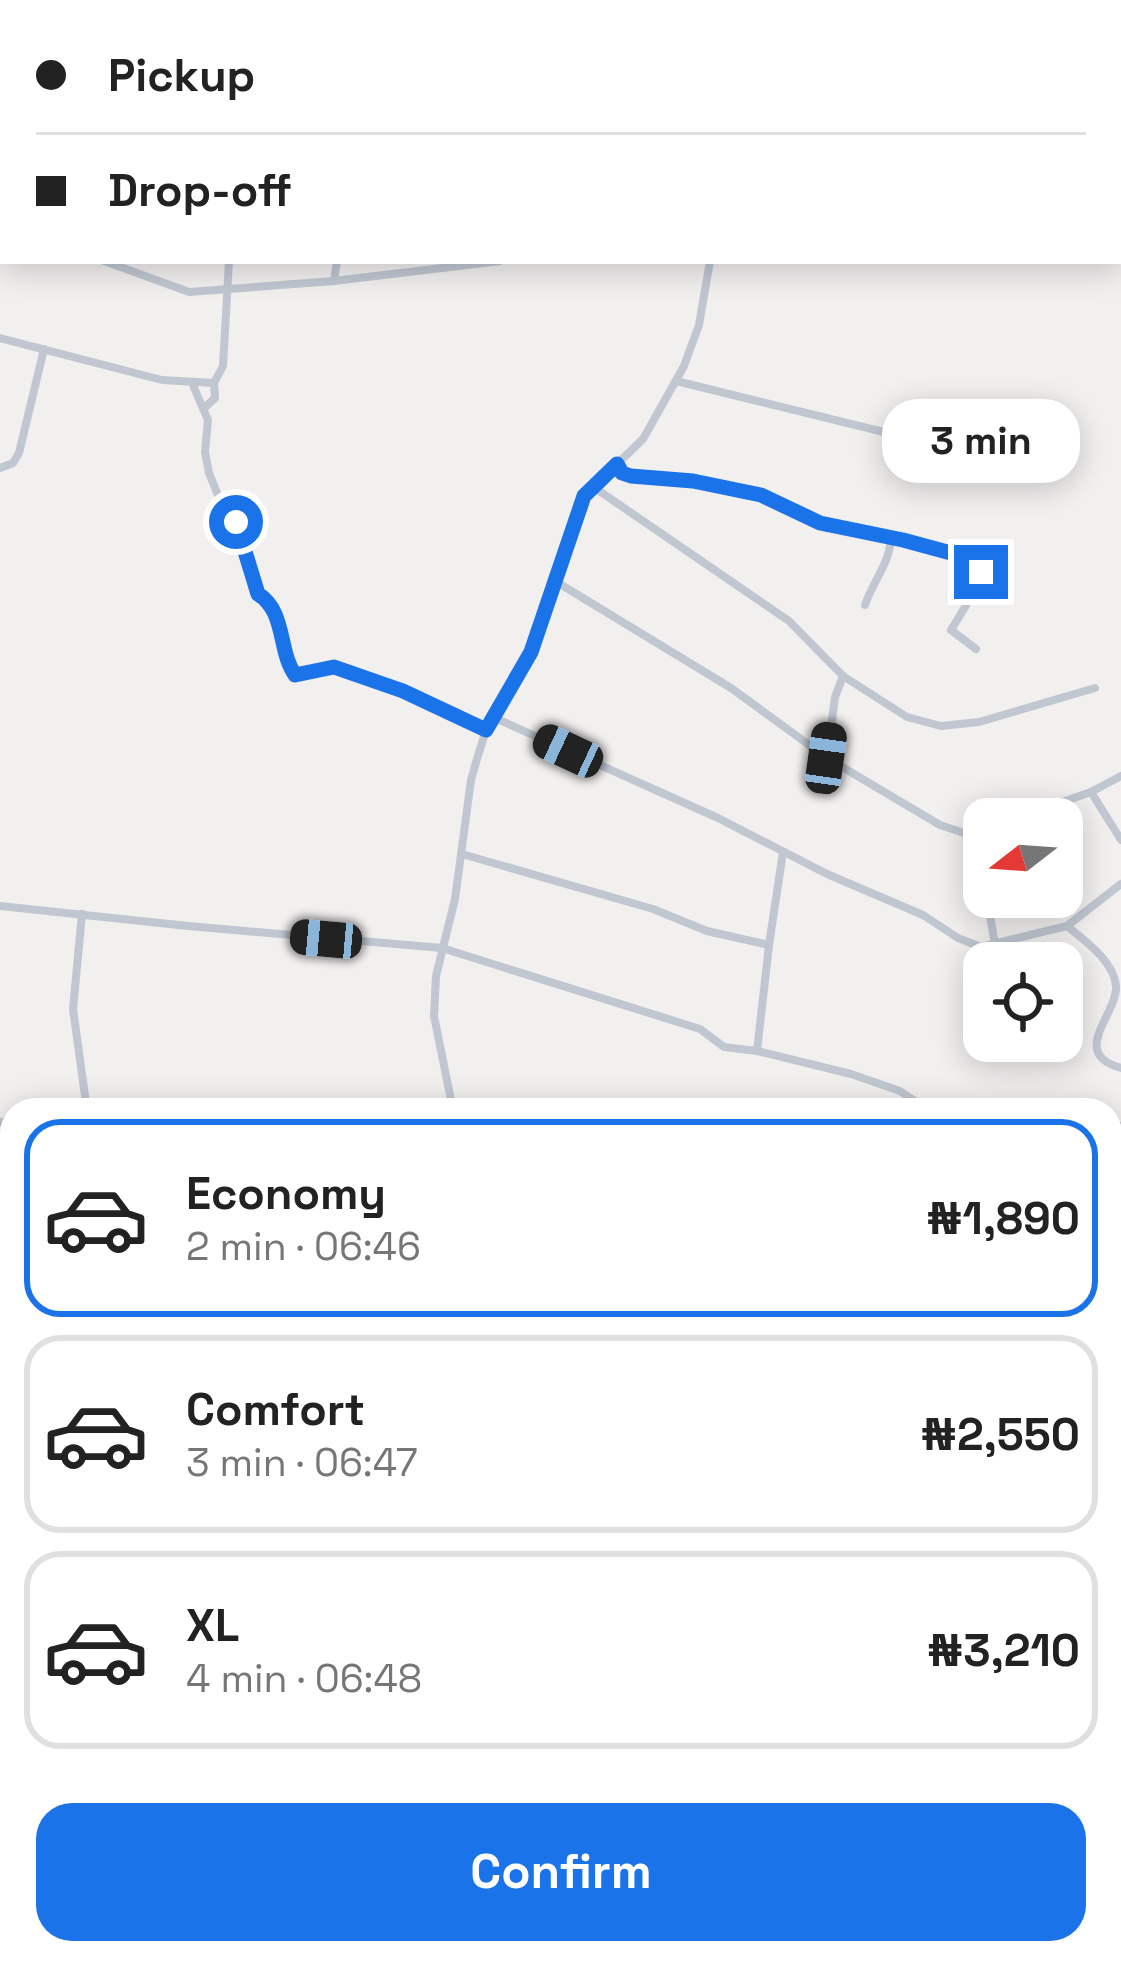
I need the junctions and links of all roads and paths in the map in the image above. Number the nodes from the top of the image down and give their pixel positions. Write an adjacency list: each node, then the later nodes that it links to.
1 (112, 264): 7 (street)
2 (229, 264): 7 (street)
3 (337, 264): 6 (street)
4 (475, 264): 6 (street)
5 (709, 264): 10 (street)
6 (334, 281): 7 (street)
7 (228, 289): 12 (street)
8 (0, 338): 9 (street)
9 (44, 350): 11 (street); 16 (street)
10 (676, 381): 14 (street); 15 (street)
11 (192, 383): 12 (street); 13 (street)
12 (214, 383): 13 (street)
13 (203, 409): 25 (street)
14 (1043, 458)
15 (617, 464): 17 (street); 18 (street)
16 (0, 468)
17 (592, 486): 19 (street); 22 (street)
18 (890, 537): 20 (street); 21 (street)
19 (554, 580): 24 (street); 26 (street)
20 (865, 604)
21 (976, 649)
22 (843, 676): 23 (street); 26 (street)
23 (1095, 688)
24 (495, 718): 25 (street); 32 (street)
25 (486, 730): 33 (street)
26 (826, 758): 30 (street)
27 (1121, 776): 28 (street)
28 (1091, 792): 29 (street); 31 (street)
29 (1074, 798)
30 (963, 833)
31 (1121, 839)
32 (783, 852): 38 (street); 40 (street)
33 (462, 854): 40 (street); 41 (street)
34 (1121, 884): 37 (street)
35 (0, 906): 36 (street)
36 (82, 914): 41 (street); 44 (street)
37 (1067, 926): 39 (street); 43 (street)
38 (968, 942)
39 (1006, 942)
40 (769, 945): 42 (street)
41 (442, 948): 42 (street); 45 (street)
42 (757, 1051): 46 (street)
43 (1121, 1068)
44 (85, 1098)
45 (451, 1098)
46 (910, 1098)

